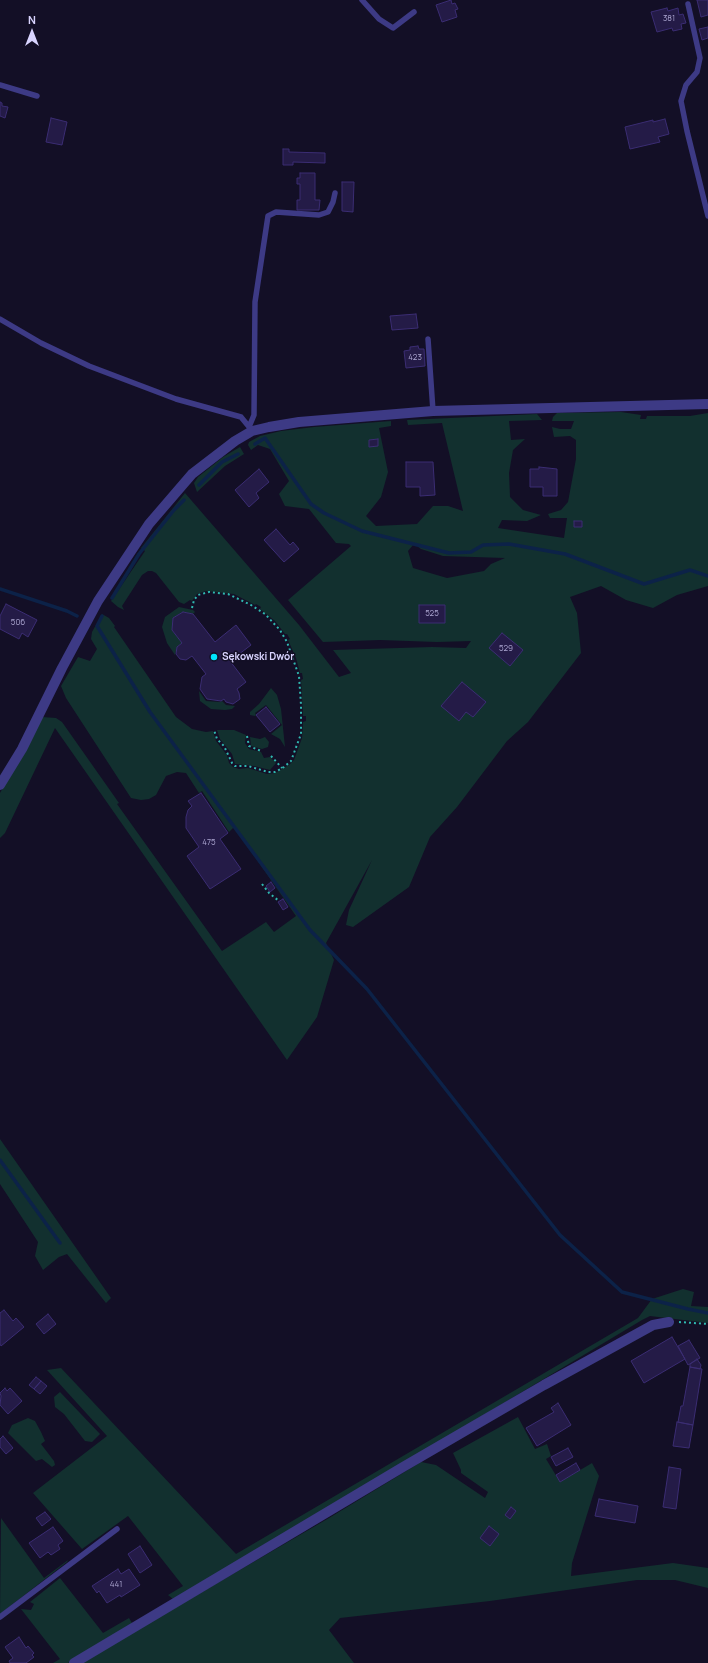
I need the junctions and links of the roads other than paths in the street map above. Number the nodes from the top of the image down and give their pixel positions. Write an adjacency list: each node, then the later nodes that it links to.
1 (362, 0): 3 (lane)
2 (688, 4): 7 (lane)
3 (414, 12)
4 (0, 85): 5 (lane)
5 (37, 96)
6 (334, 193): 12 (lane)
7 (708, 216)
8 (0, 320): 12 (lane)
9 (428, 339): 11 (lane)
10 (708, 404): 11 (street)
11 (433, 411): 12 (street)
12 (251, 429): 13 (street)
13 (0, 785)
14 (669, 1322): 17 (street)
15 (117, 1529): 16 (lane)
16 (0, 1617)
17 (74, 1663)

